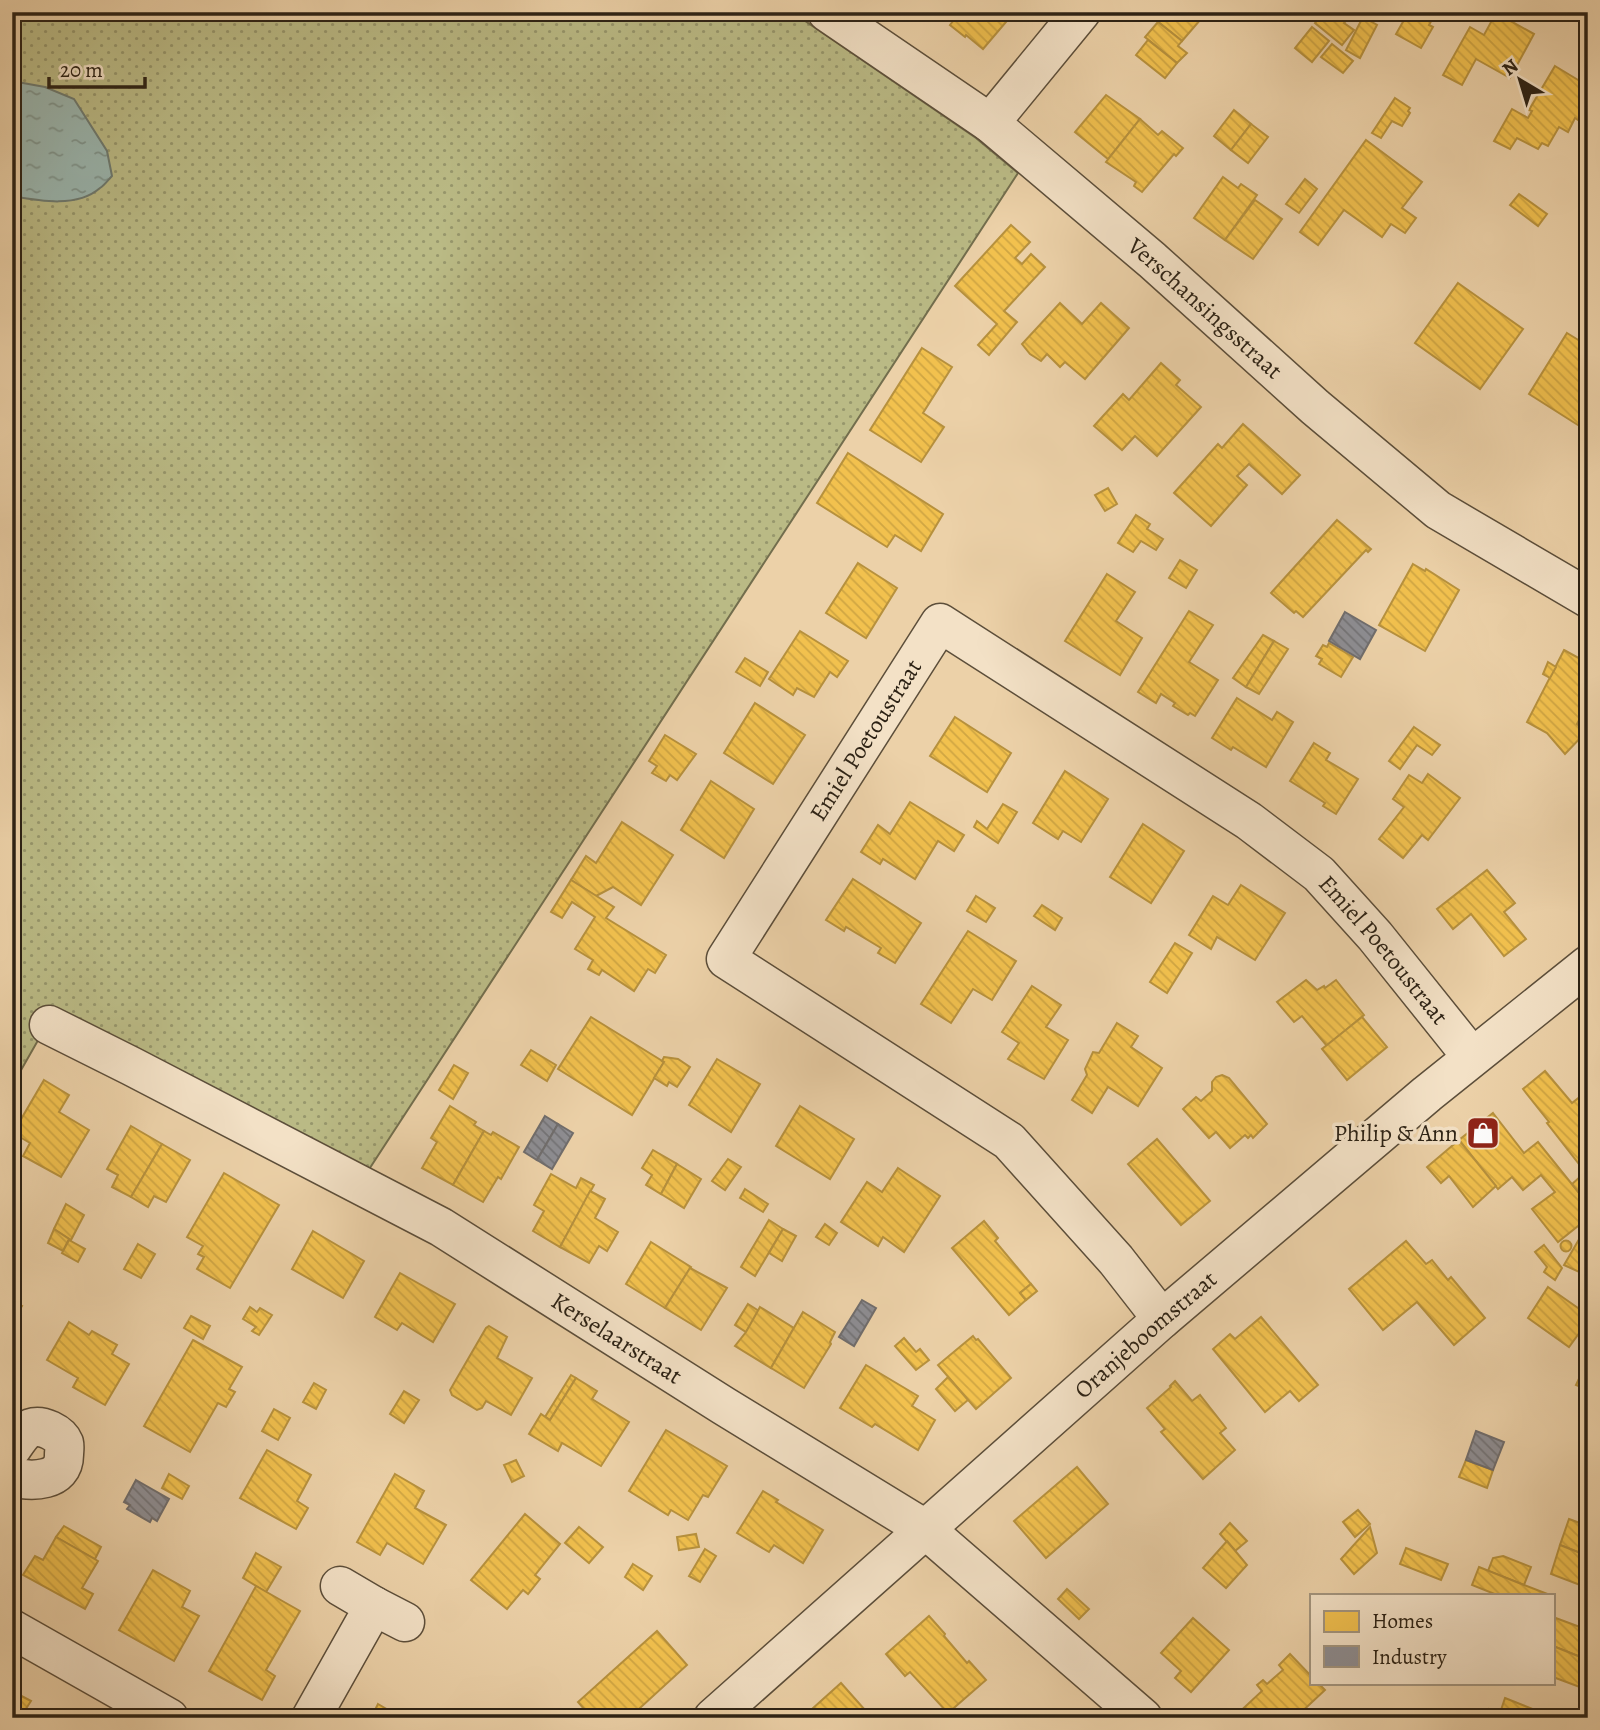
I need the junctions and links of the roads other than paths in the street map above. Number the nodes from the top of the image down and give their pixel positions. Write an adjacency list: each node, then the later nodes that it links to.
1 (827, 12): 3 (street, Verschansingsstraat)
2 (1081, 12): 3 (street)
3 (990, 123): 4 (street, Verschansingsstraat)
4 (1588, 598)
5 (1588, 965): 7 (street, Oranjeboomstraat)
6 (48, 1025): 11 (street, Kerselaarstraat)
7 (1472, 1057): 8 (street, Oranjeboomstraat); 8 (street, Emiel Poetoustraat)
8 (1162, 1319): 11 (street, Oranjeboomstraat)
9 (12, 1448): 10 (street)
10 (12, 1477)
11 (925, 1528): 16 (street, Oranjeboomstraat); 17 (street, Kerselaarstraat)
12 (340, 1586): 15 (street)
13 (12, 1629): 14 (street)
14 (169, 1718)
15 (311, 1718)
16 (713, 1718)
17 (1143, 1718)

